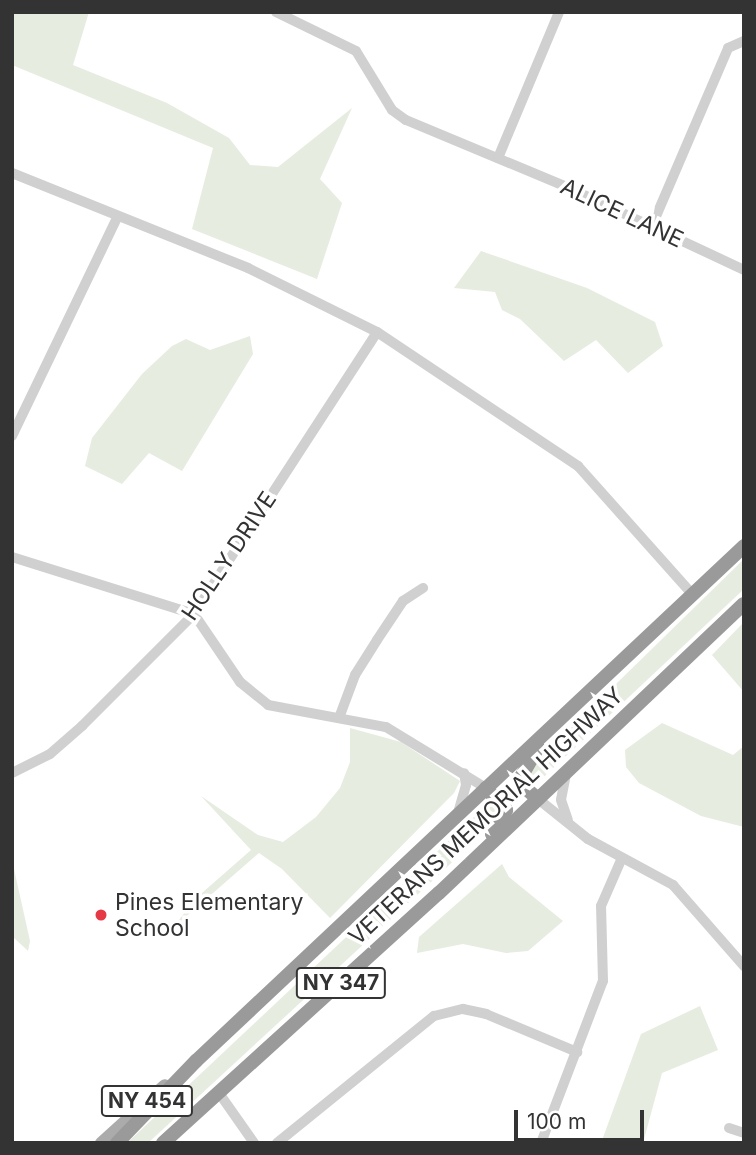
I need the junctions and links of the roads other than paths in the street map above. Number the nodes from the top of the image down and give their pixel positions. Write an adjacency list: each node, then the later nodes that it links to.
1 (276, 12): 4 (street, ALICE LANE)
2 (559, 12): 4 (street)
3 (744, 41): 7 (street)
4 (498, 158): 7 (street, ALICE LANE)
5 (12, 173): 6 (street)
6 (118, 216): 9 (street); 10 (street)
7 (651, 228): 8 (street, ALICE LANE)
8 (744, 270)
9 (377, 332): 14 (street); 16 (street, HOLLY DRIVE)
10 (12, 436)
11 (744, 547): 14 (highway, VETERANS MEMORIAL HIGHWAY / NY 347)
12 (12, 558): 16 (street)
13 (423, 588): 17 (street)
14 (693, 594): 18 (highway, VETERANS MEMORIAL HIGHWAY / NY 347)
15 (744, 604): 21 (highway, VETERANS MEMORIAL HIGHWAY / NY 347)
16 (194, 614): 17 (street); 19 (street, HOLLY DRIVE)
17 (339, 718): 20 (street)
18 (553, 726): 22 (highway, VETERANS MEMORIAL HIGHWAY / NY 347); 23 (highway)
19 (12, 773)
20 (464, 773): 22 (street); 24 (street)
21 (566, 773): 23 (highway, VETERANS MEMORIAL HIGHWAY / NY 347); 25 (street)
22 (486, 788): 24 (highway, VETERANS MEMORIAL HIGHWAY / NY 347); 27 (highway)
23 (538, 799): 25 (street); 27 (highway, VETERANS MEMORIAL HIGHWAY / NY 347)
24 (458, 816): 30 (highway, VETERANS MEMORIAL HIGHWAY / NY 347)
25 (569, 824): 26 (street)
26 (622, 858): 28 (street); 29 (street)
27 (462, 871): 31 (highway, VETERANS MEMORIAL HIGHWAY / NY 347)
28 (744, 966)
29 (577, 1052): 38 (street); 39 (street)
30 (196, 1061): 34 (main road, NY 454); 35 (highway, VETERANS MEMORIAL HIGHWAY)
31 (219, 1093): 36 (highway, VETERANS MEMORIAL HIGHWAY / NY 347); 37 (street)
32 (729, 1128): 33 (street)
33 (744, 1133)
34 (101, 1143)
35 (117, 1143)
36 (163, 1143)
37 (254, 1143)
38 (277, 1143)
39 (541, 1143)

